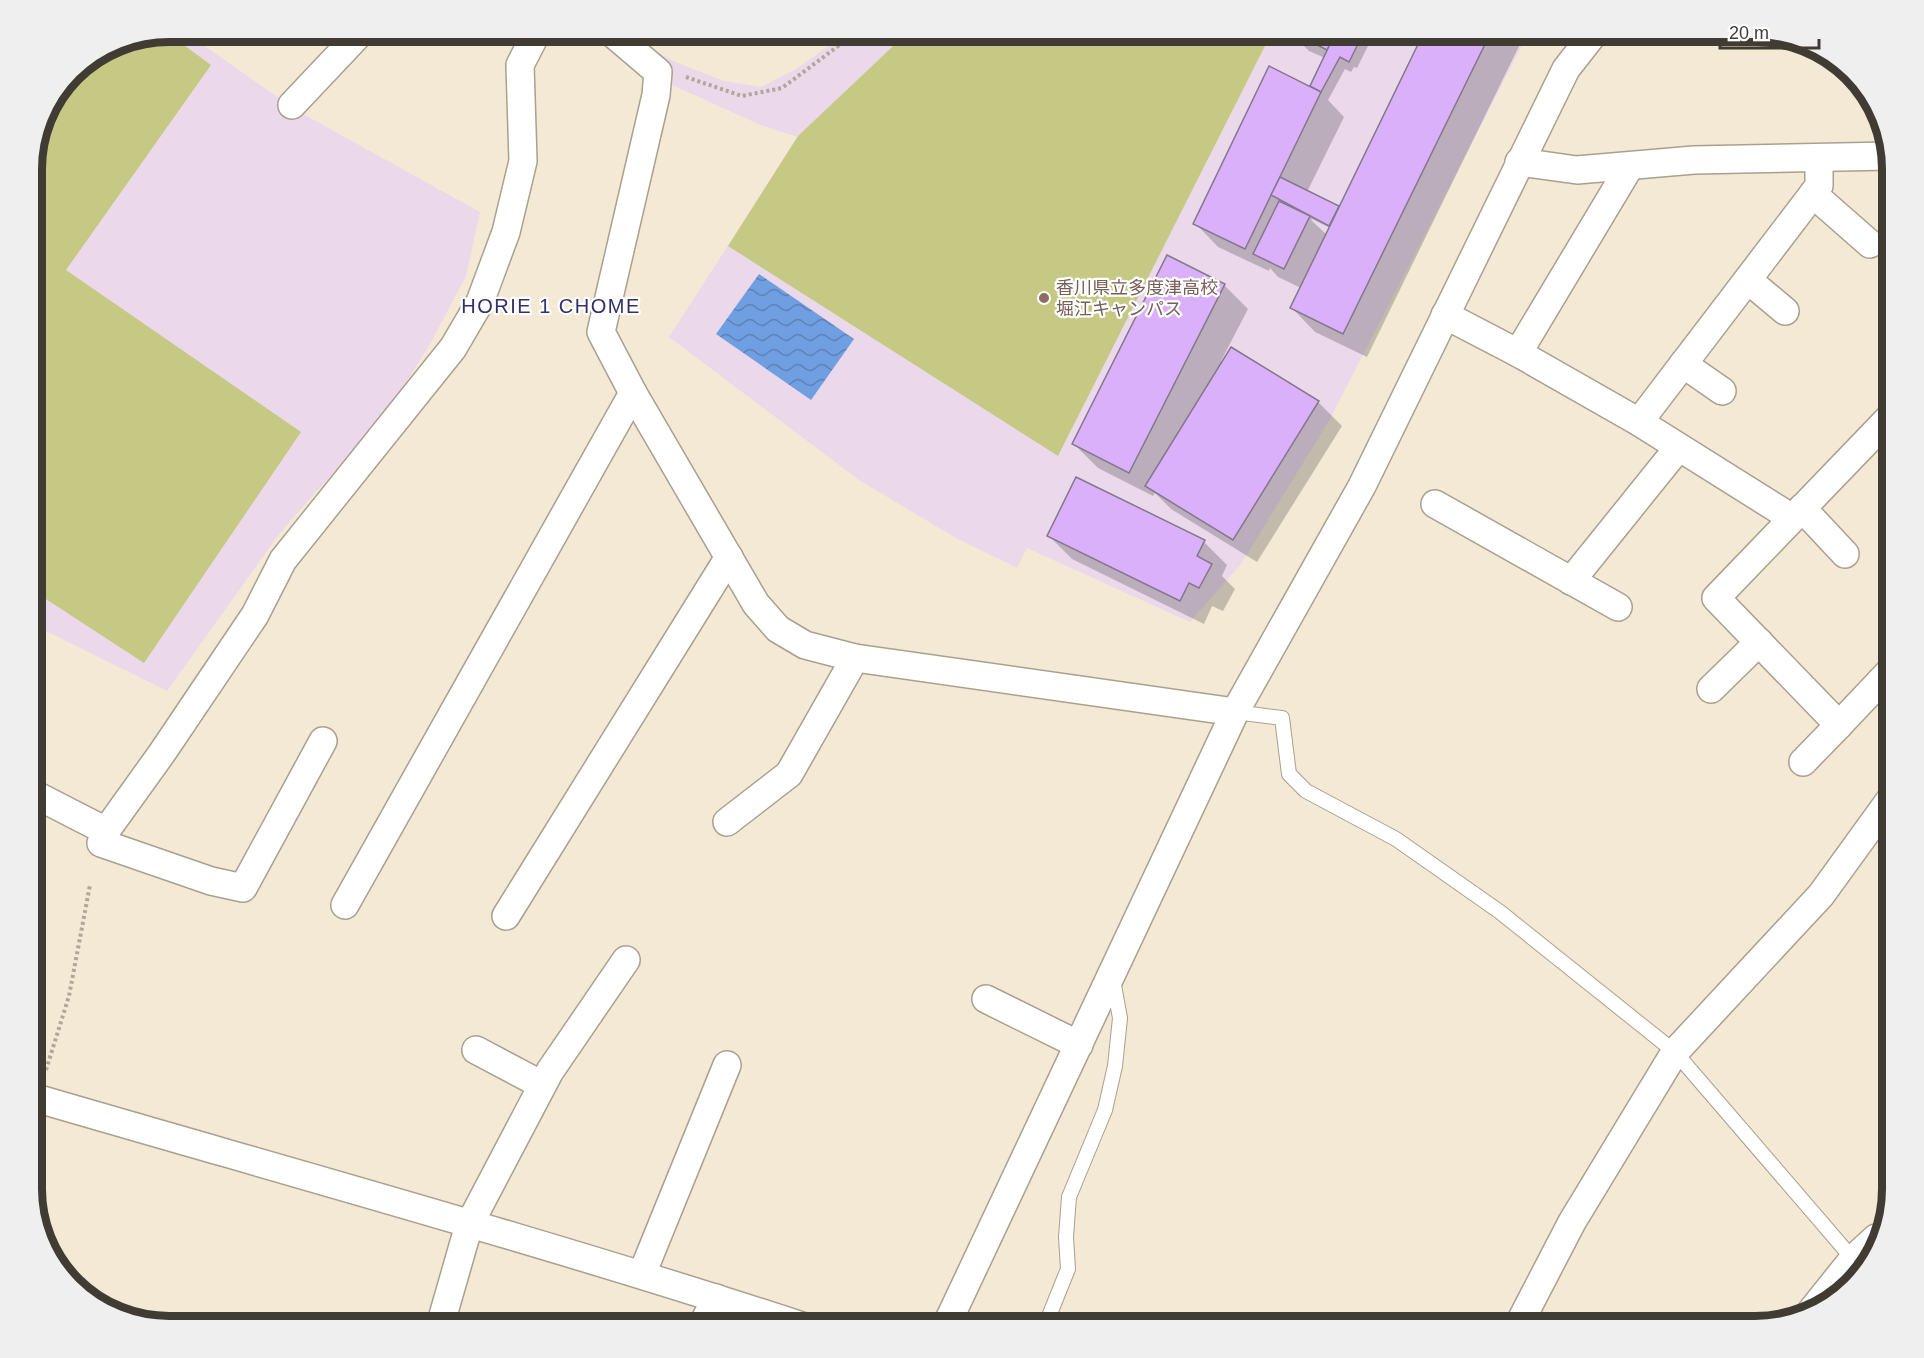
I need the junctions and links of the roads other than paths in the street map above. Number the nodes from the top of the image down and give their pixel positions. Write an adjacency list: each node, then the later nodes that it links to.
1 (352, 42): 5 (street)
2 (532, 42): 39 (street)
3 (623, 42): 18 (street)
4 (1587, 42): 8 (street)
5 (292, 105)
6 (1881, 156): 7 (street)
7 (1819, 158): 9 (street); 10 (street)
8 (1519, 162): 9 (street); 14 (street)
9 (1630, 166): 15 (street)
10 (1813, 194): 11 (street); 12 (street)
11 (1870, 244)
12 (1748, 280): 13 (street); 16 (street)
13 (1785, 311)
14 (1445, 315): 15 (street); 32 (street)
15 (1518, 353): 19 (street)
16 (1683, 364): 17 (street); 19 (street)
17 (1722, 391)
18 (633, 393): 25 (street); 40 (street)
19 (1639, 422): 21 (street)
20 (1882, 429): 23 (street)
21 (1678, 448): 23 (street); 26 (street)
22 (1435, 504): 26 (street)
23 (1797, 513): 24 (street); 28 (street)
24 (1845, 554)
25 (729, 556): 29 (street); 41 (street)
26 (1571, 581): 27 (street)
27 (1618, 607)
28 (1759, 642): 31 (street); 33 (street)
29 (855, 658): 32 (street); 38 (street)
30 (1882, 680): 33 (street)
31 (1711, 689)
32 (1235, 712): 43 (street); 47 (lane)
33 (1839, 725): 35 (street)
34 (323, 741): 39 (street)
35 (1803, 762)
36 (42, 798): 39 (street)
37 (1882, 810): 47 (street)
38 (727, 822)
39 (106, 831)
40 (345, 905)
41 (506, 915)
42 (626, 960): 49 (street)
43 (1112, 974): 45 (street); 61 (lane)
44 (986, 999): 45 (street)
45 (1078, 1045): 60 (street)
46 (476, 1050): 49 (street)
47 (1675, 1052): 53 (lane); 62 (street)
48 (727, 1065): 54 (street)
49 (542, 1085): 51 (street)
50 (42, 1100): 51 (street)
51 (470, 1225): 54 (street); 57 (street)
52 (1868, 1245): 53 (street)
53 (1853, 1259): 55 (street)
54 (642, 1274): 56 (street)
55 (1824, 1296)
56 (716, 1298): 58 (street); 59 (street)
57 (443, 1316)
58 (707, 1316)
59 (771, 1316)
60 (951, 1316)
61 (1049, 1316)
62 (1523, 1316)

